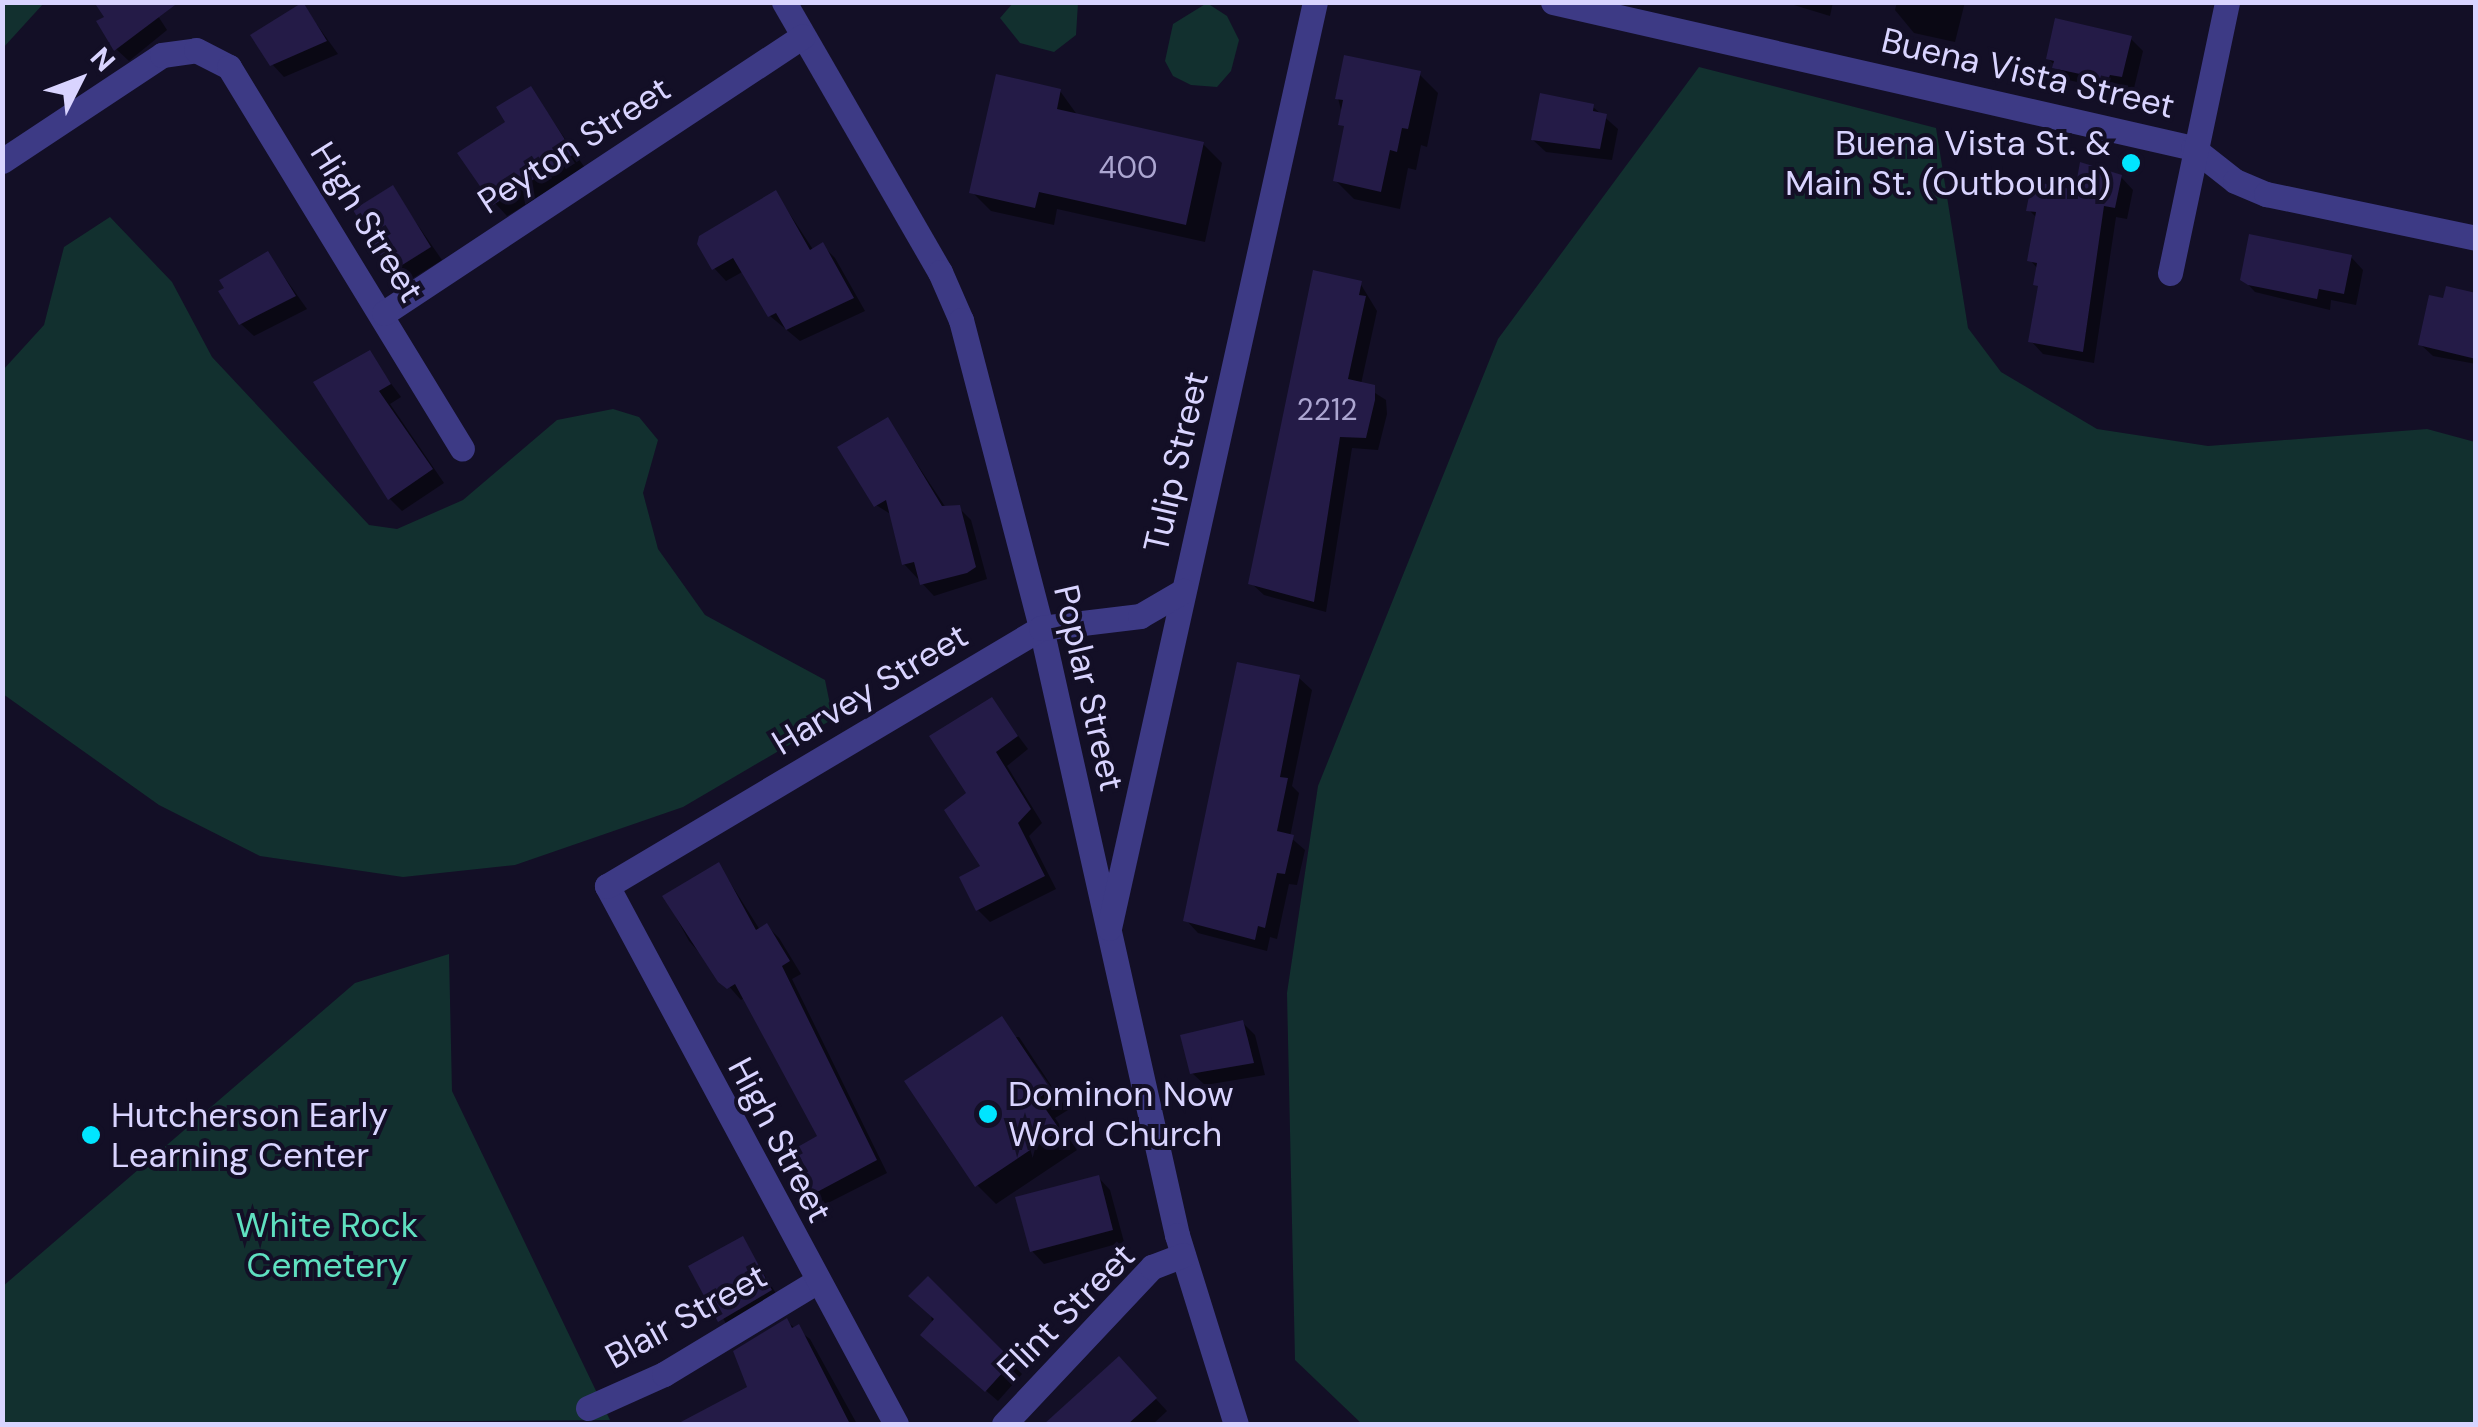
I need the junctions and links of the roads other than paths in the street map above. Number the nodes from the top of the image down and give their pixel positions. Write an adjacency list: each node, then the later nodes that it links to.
1 (784, 2): 5 (street, Poplar Street)
2 (1315, 2): 12 (street, Tulip Street)
3 (1553, 2): 6 (street, Buena Vista Street)
4 (2227, 2): 6 (street)
5 (803, 36): 10 (street, Peyton Street); 13 (street, Poplar Street)
6 (2194, 148): 8 (street, Buena Vista Street); 9 (street)
7 (2, 162): 10 (street, High Street)
8 (2476, 238)
9 (2170, 273)
10 (384, 313): 11 (street, High Street)
11 (462, 449)
12 (1183, 591): 13 (street, Harvey Street); 15 (street, Tulip Street)
13 (1041, 628): 14 (street, Harvey Street); 15 (street, Poplar Street)
14 (607, 886): 17 (street, High Street)
15 (1107, 938): 16 (street, Poplar Street)
16 (1182, 1255): 20 (street, Flint Street); 21 (street, Poplar Street)
17 (816, 1282): 18 (street, Blair Street); 19 (street, High Street)
18 (588, 1408)
19 (896, 1424)
20 (1004, 1424)
21 (1236, 1424)

